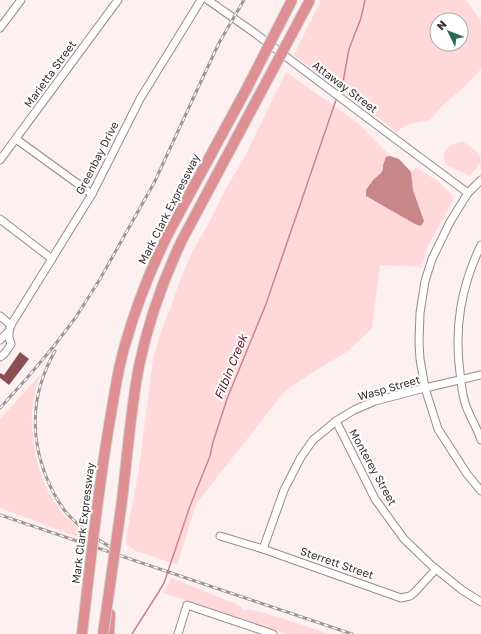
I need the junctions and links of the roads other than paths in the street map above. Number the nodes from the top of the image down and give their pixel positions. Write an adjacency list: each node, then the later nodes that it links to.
1 (21, 0): 7 (street)
2 (118, 0): 8 (street, Marietta Street)
3 (201, 0): 12 (street, Greenbay Drive)
4 (208, 0): 11 (street, Attaway Street)
5 (292, 0): 32 (highway, Mark Clark Expressway, bridge)
6 (310, 0): 28 (highway, bridge)
7 (0, 28)
8 (16, 139): 9 (street, Marietta Street); 12 (street)
9 (0, 160)
10 (481, 180): 11 (street)
11 (468, 193): 22 (street)
12 (92, 194): 15 (street, Greenbay Drive)
13 (0, 220): 15 (street)
14 (481, 245): 21 (street)
15 (52, 259): 17 (street, Greenbay Drive)
16 (0, 316): 17 (street)
17 (10, 328): 18 (street); 19 (street)
18 (0, 340)
19 (0, 357)
20 (481, 376): 21 (street, Wasp Street)
21 (461, 380): 22 (street, Wasp Street); 24 (street)
22 (425, 388): 23 (street, Wasp Street); 25 (street)
23 (336, 421): 27 (street, Wasp Street); 29 (street, Monterey Street)
24 (481, 440)
25 (481, 491)
26 (220, 536): 27 (street, Sterrett Street)
27 (263, 549): 29 (street, Sterrett Street)
28 (113, 568): 33 (highway, bridge); 34 (highway, bridge)
29 (436, 569): 30 (street, Monterey Street)
30 (481, 602)
31 (256, 632): 35 (street); 36 (street)
32 (80, 634)
33 (103, 634)
34 (109, 634)
35 (178, 634)
36 (273, 634)

